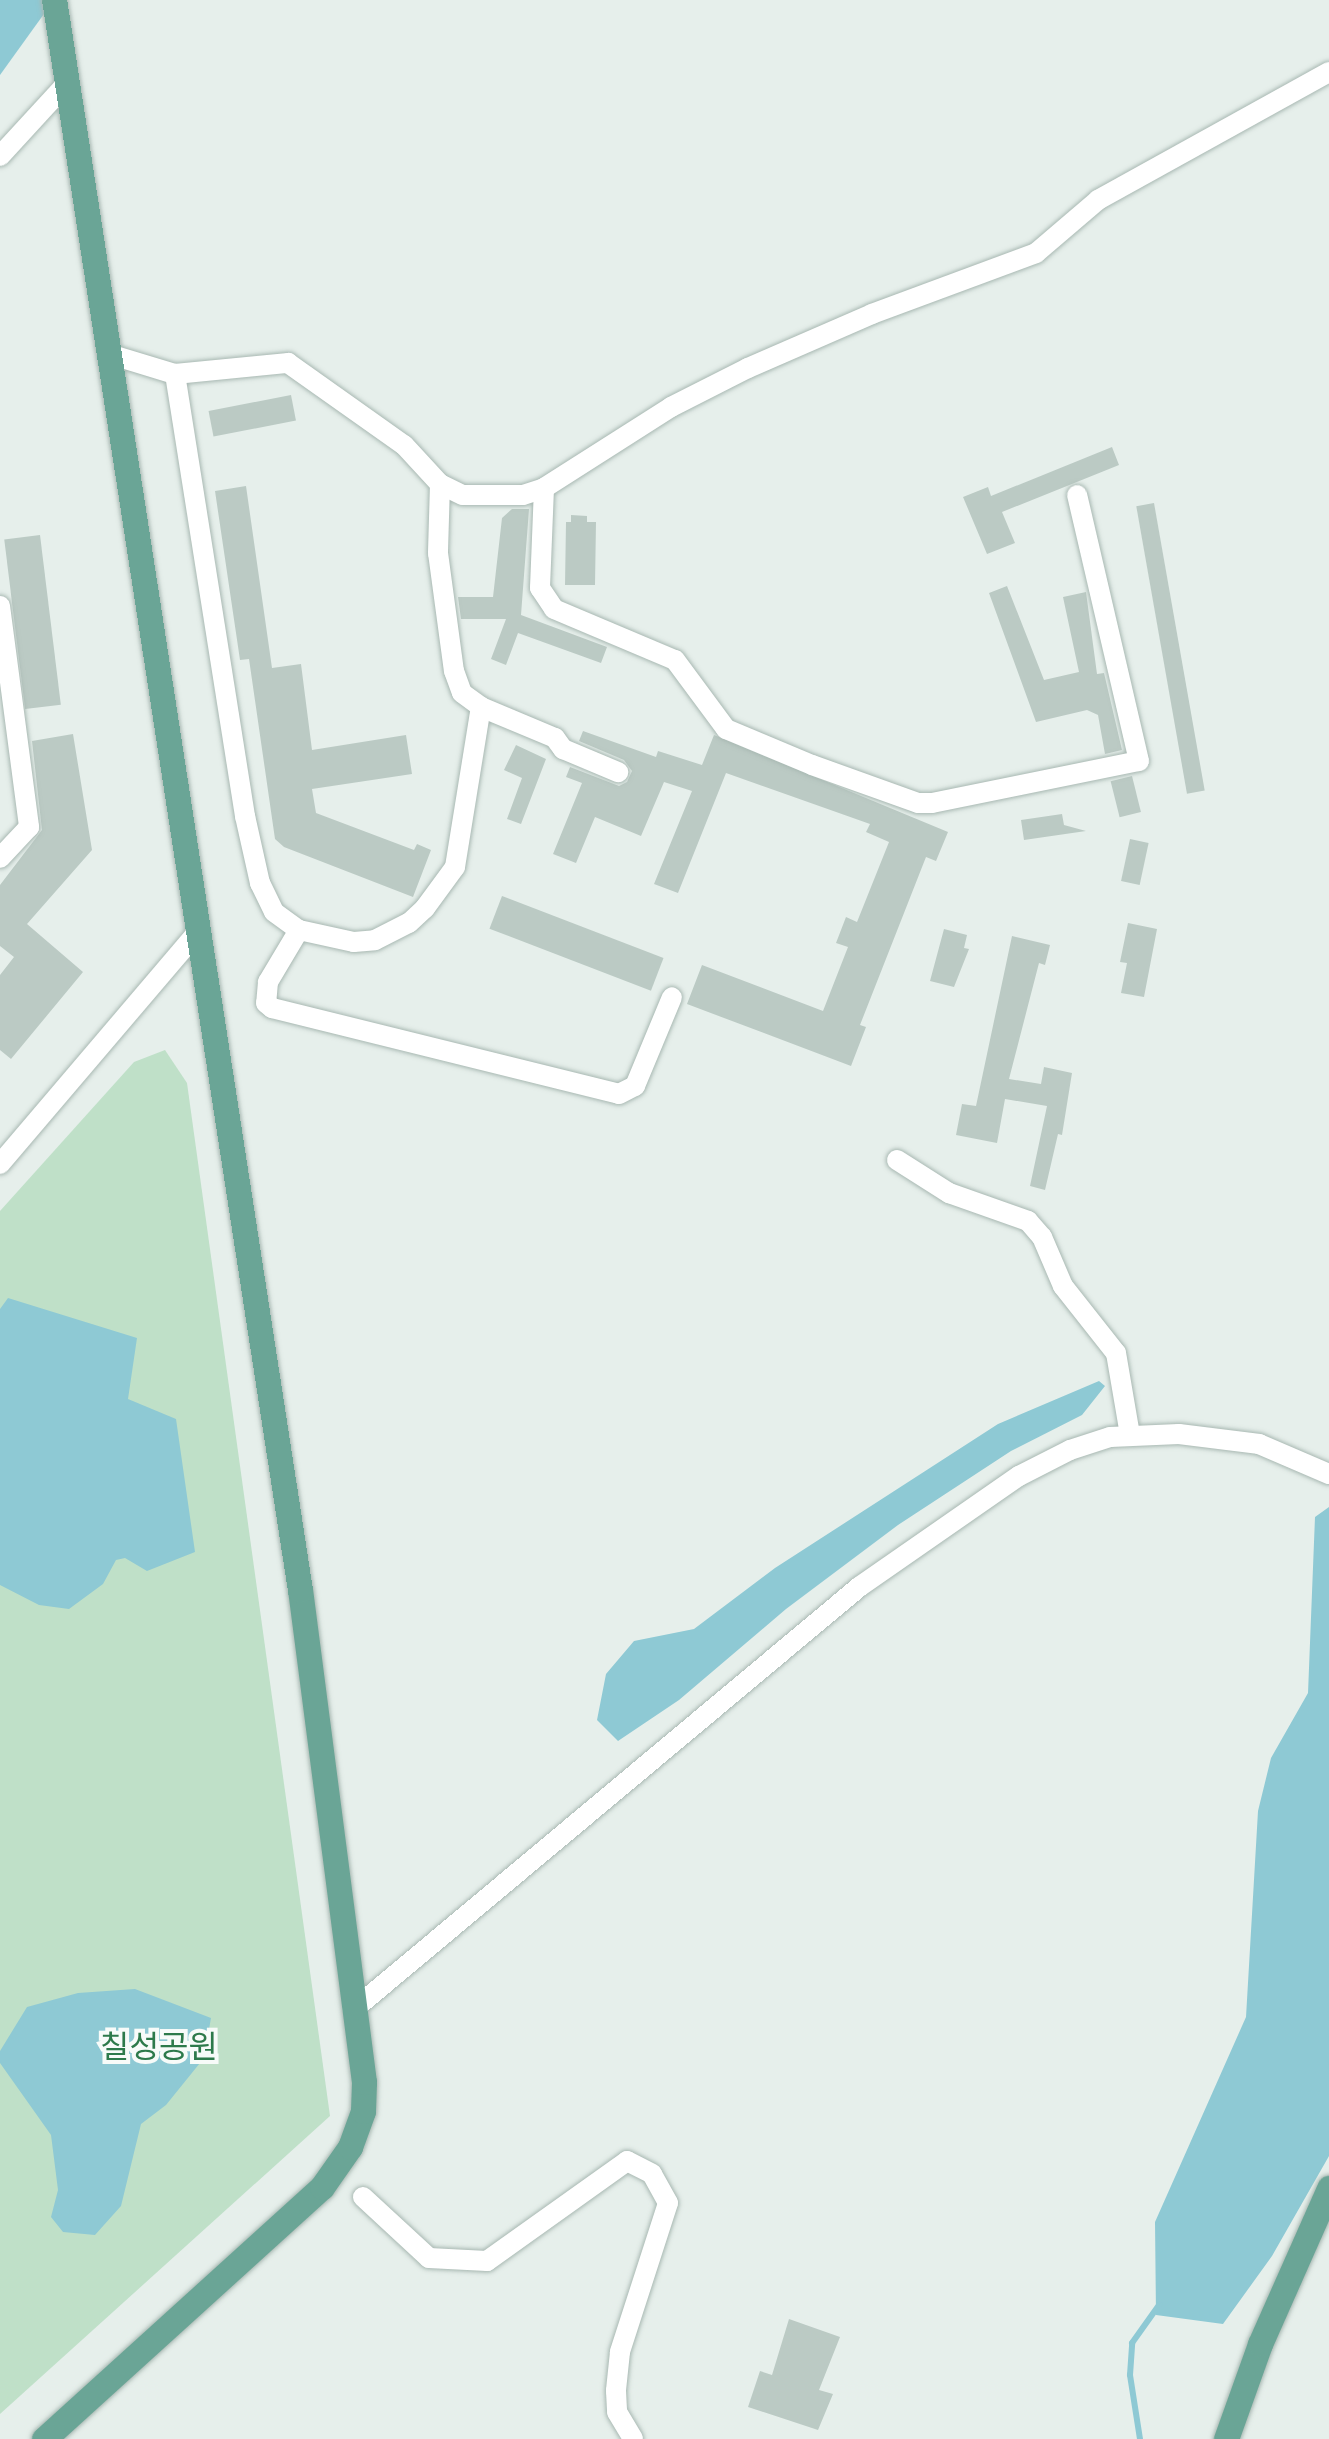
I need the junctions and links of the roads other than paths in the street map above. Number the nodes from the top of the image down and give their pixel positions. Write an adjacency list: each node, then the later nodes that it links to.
1 (54, 0): 3 (main road)
2 (1329, 72): 8 (street)
3 (68, 82): 4 (street); 5 (main road)
4 (0, 156)
5 (109, 354): 6 (street); 15 (main road)
6 (175, 374): 7 (street); 14 (street)
7 (440, 484): 8 (street); 11 (street)
8 (544, 488): 9 (street)
9 (1077, 495)
10 (0, 606): 13 (street)
11 (481, 707): 12 (street); 14 (street)
12 (618, 772)
13 (0, 858)
14 (299, 930): 16 (street)
15 (196, 934): 18 (street); 21 (main road)
16 (672, 997)
17 (897, 1160): 19 (street)
18 (0, 1164)
19 (1130, 1435): 20 (street); 21 (street)
20 (1329, 1474)
21 (354, 2010): 24 (main road)
22 (1329, 2188): 26 (main road)
23 (363, 2197): 25 (street)
24 (44, 2439)
25 (633, 2439)
26 (1226, 2439)

